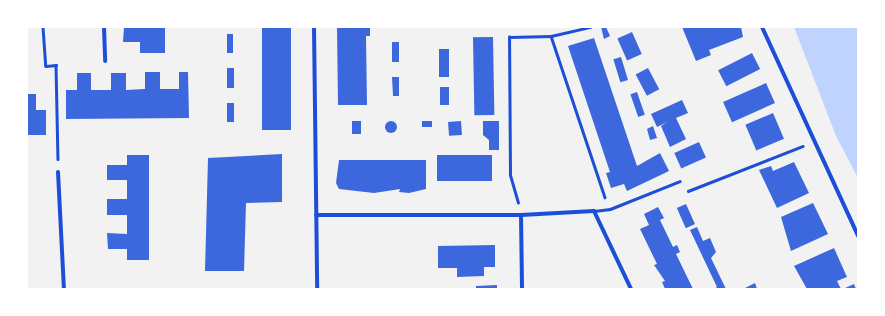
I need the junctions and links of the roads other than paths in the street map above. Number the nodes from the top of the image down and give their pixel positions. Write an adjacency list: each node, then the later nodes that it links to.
1 (104, 27): 4 (street)
2 (314, 27): 9 (street)
3 (762, 27): 10 (street)
4 (105, 62)
5 (58, 172): 11 (street)
6 (680, 181): 7 (lane)
7 (594, 211): 8 (street); 14 (street)
8 (521, 215): 9 (street); 13 (street)
9 (316, 216): 12 (street)
10 (858, 236)
11 (64, 289)
12 (317, 289)
13 (522, 289)
14 (631, 289)

